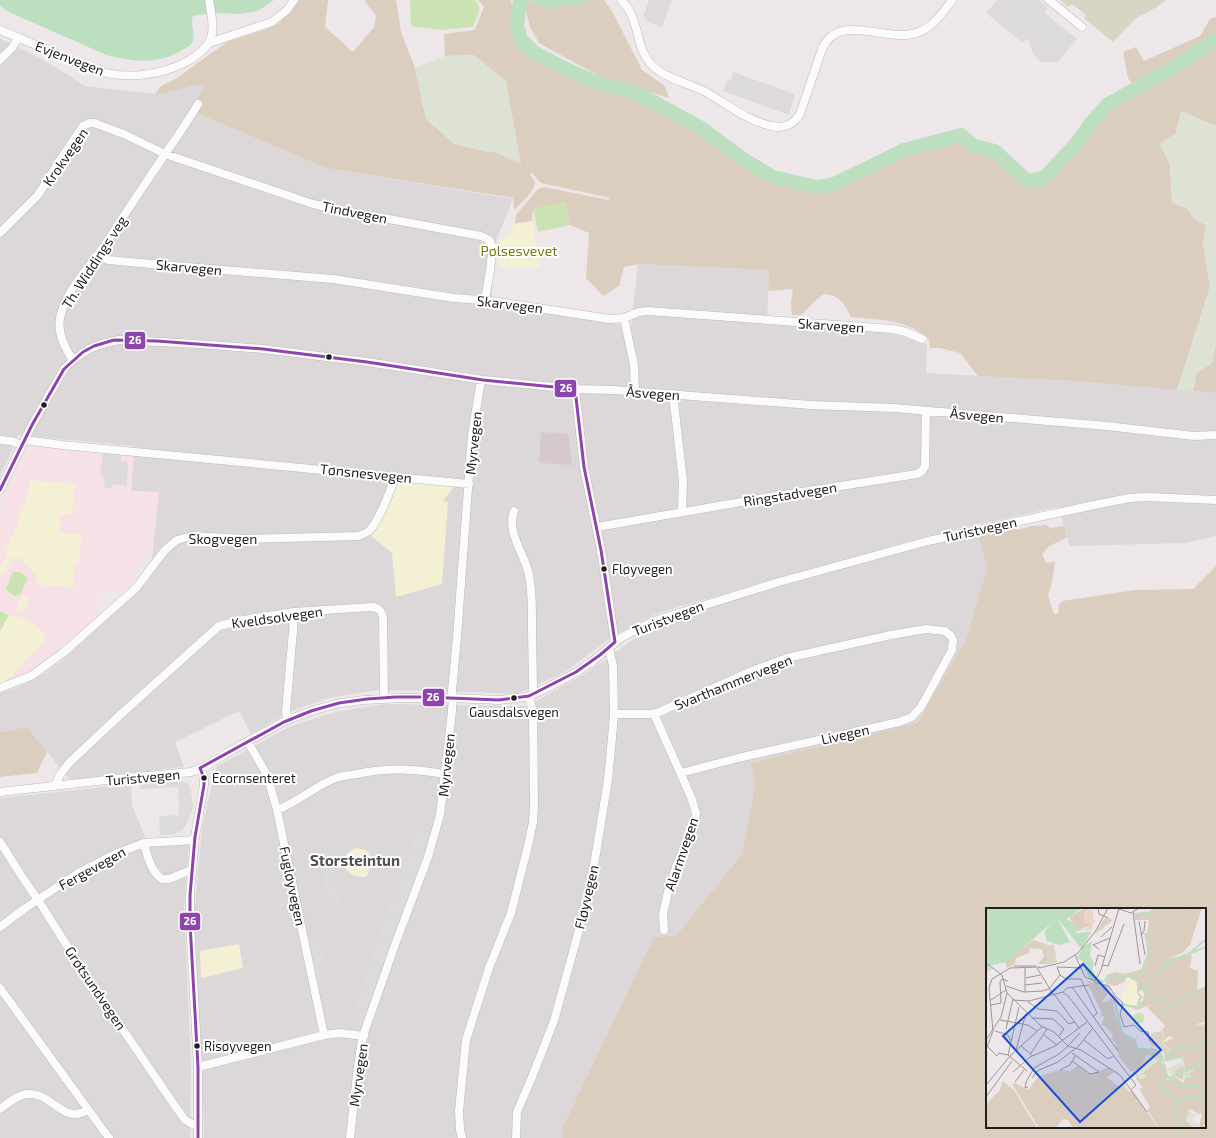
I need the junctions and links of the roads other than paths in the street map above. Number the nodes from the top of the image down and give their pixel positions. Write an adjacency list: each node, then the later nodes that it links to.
1 (209, 0): 9 (street)
2 (294, 0): 9 (street)
3 (621, 0): 4 (street)
4 (952, 0)
5 (1049, 0): 6 (street)
6 (1082, 27)
7 (0, 30): 8 (street, Evjenvegen)
8 (18, 38): 9 (street, Evjenvegen); 10 (street)
9 (209, 43)
10 (0, 60)
11 (198, 104): 12 (street, Th. Widdings veg)
12 (165, 154): 13 (street, Krokvegen); 14 (street, Th. Widdings veg); 15 (street, Tindvegen)
13 (0, 233)
14 (97, 256): 15 (street, Skarvegen); 18 (street, Th. Widdings veg)
15 (485, 300): 16 (street, Skarvegen)
16 (624, 318): 17 (street, Skarvegen); 21 (street)
17 (922, 339)
18 (73, 360): 19 (street, Åsvegen); 26 (street)
19 (481, 380): 20 (street, Åsvegen); 28 (street, Myrvegen)
20 (575, 389): 21 (street, Åsvegen); 33 (street, Fløyvegen)
21 (635, 391): 22 (street, Åsvegen)
22 (673, 394): 23 (street, Åsvegen); 32 (street)
23 (926, 411): 24 (street, Åsvegen); 32 (street, Ringstadvegen)
24 (1216, 435)
25 (0, 440): 26 (street, Tønsnesvegen)
26 (23, 443): 27 (street, Tønsnesvegen); 29 (street)
27 (395, 476): 28 (street, Tønsnesvegen); 37 (street, Skogvegen)
28 (469, 484): 40 (street, Myrvegen)
29 (0, 490)
30 (1216, 500): 36 (street, Turistvegen)
31 (514, 511): 38 (street)
32 (682, 511): 33 (street, Ringstadvegen)
33 (597, 527): 36 (street, Fløyvegen)
34 (294, 612): 39 (street, Kveldsolvegen); 43 (street); 48 (street, Kveldsolvegen)
35 (946, 631): 42 (street, Svarthammervegen); 46 (street, Livegen)
36 (612, 645): 38 (street, Turistvegen); 41 (street, Fløyvegen)
37 (0, 688)
38 (531, 695): 40 (street, Turistvegen); 68 (street)
39 (384, 698): 40 (street, Turistvegen); 43 (street, Turistvegen)
40 (453, 698): 47 (street, Myrvegen)
41 (614, 714): 42 (street, Svarthammervegen); 69 (street, Fløyvegen)
42 (654, 714): 46 (street, Alarmvegen)
43 (287, 720): 44 (street, Turistvegen)
44 (248, 742): 45 (street, Turistvegen); 50 (street, Fugløyvegen)
45 (200, 768): 48 (street, Turistvegen); 51 (street)
46 (681, 773): 57 (street, Alarmvegen)
47 (445, 774): 50 (street); 60 (street, Myrvegen)
48 (56, 786): 49 (street, Turistvegen)
49 (0, 792)
50 (277, 810): 59 (street, Fugløyvegen)
51 (195, 840): 53 (street, Fergevegen); 54 (street)
52 (0, 842): 55 (street, Grøtsundvegen)
53 (144, 843): 54 (street); 55 (street, Fergevegen)
54 (191, 870): 61 (street)
55 (38, 900): 56 (street, Fergevegen); 64 (street, Grøtsundvegen)
56 (0, 928)
57 (664, 930)
58 (0, 988): 63 (street)
59 (324, 1035): 60 (street); 61 (street)
60 (364, 1036): 67 (street, Myrvegen)
61 (198, 1067): 64 (street)
62 (0, 1109): 63 (street)
63 (88, 1110): 65 (street)
64 (198, 1127): 66 (street)
65 (109, 1138)
66 (198, 1138)
67 (350, 1138)
68 (462, 1138)
69 (516, 1138)

